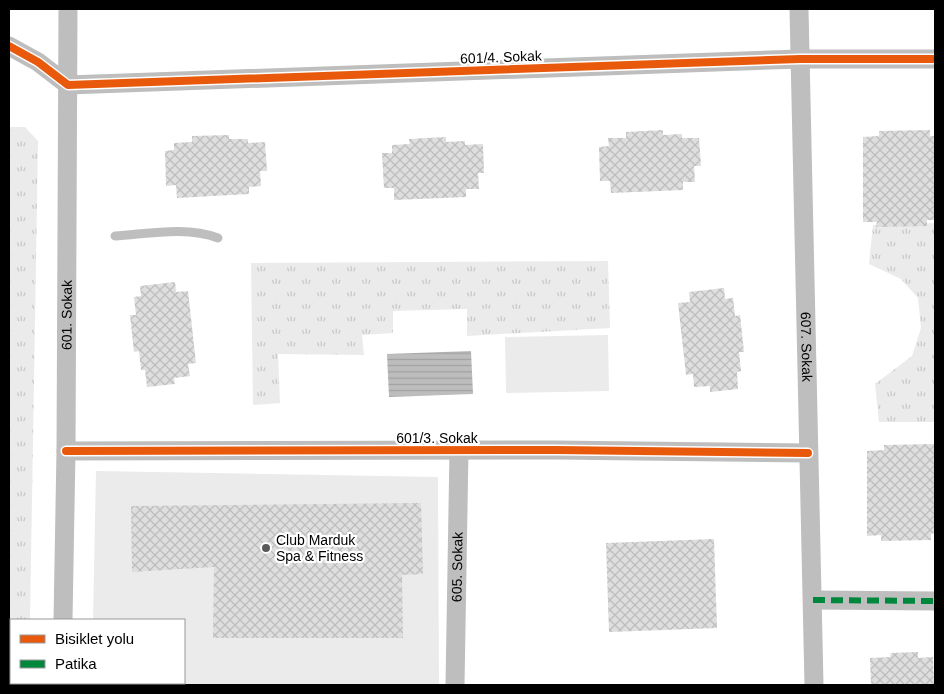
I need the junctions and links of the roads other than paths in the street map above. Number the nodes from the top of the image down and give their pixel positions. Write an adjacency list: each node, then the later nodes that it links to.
1 (68, 9): 6 (street, 601. Sokak)
2 (799, 9): 4 (street, 607. Sokak)
3 (9, 46): 6 (street)
4 (800, 59): 5 (street, 601/4. Sokak); 6 (street, 601/4. Sokak); 11 (street, 607. Sokak)
5 (935, 59)
6 (68, 85): 10 (street, 601. Sokak)
7 (115, 236): 8 (lane)
8 (218, 238)
9 (459, 450): 10 (street, 601/3. Sokak); 11 (street, 601/3. Sokak); 15 (street, 605. Sokak)
10 (66, 451): 14 (street, 601. Sokak)
11 (808, 453): 12 (street, 607. Sokak)
12 (812, 600): 13 (street); 16 (street, 607. Sokak)
13 (935, 601)
14 (62, 619)
15 (455, 685)
16 (814, 685)

